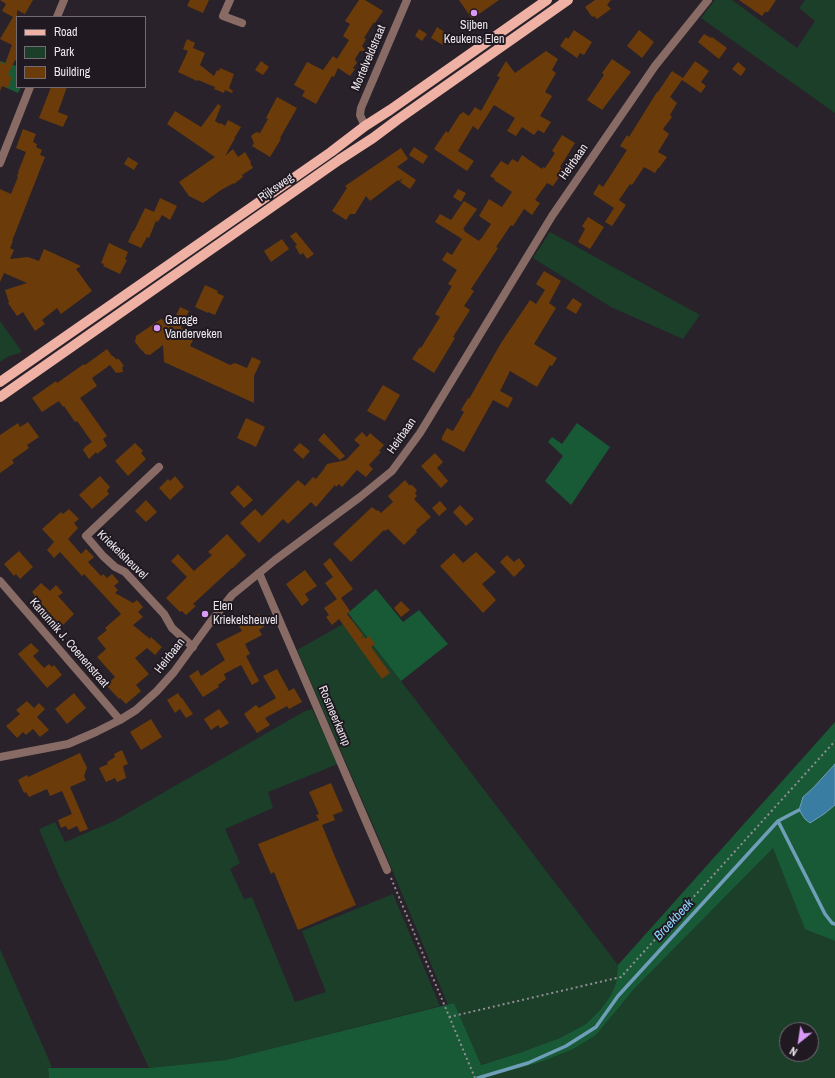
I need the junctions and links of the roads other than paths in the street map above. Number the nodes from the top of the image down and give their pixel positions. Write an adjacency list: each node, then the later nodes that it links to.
1 (64, 0): 7 (street)
2 (230, 0): 8 (street)
3 (407, 0): 10 (street, Mortelveldstraat)
4 (547, 0): 10 (main road, Rijksweg)
5 (568, 0): 13 (main road, Rijksweg)
6 (708, 0): 15 (street, Heirbaan)
7 (57, 16)
8 (242, 23)
9 (30, 88): 11 (street)
10 (365, 126): 12 (main road, Rijksweg)
11 (0, 163)
12 (0, 382)
13 (0, 397)
14 (159, 467): 17 (street, Kriekelsheuvel)
15 (259, 573): 17 (street, Heirbaan); 20 (street, Rosmeerkamp)
16 (0, 582): 18 (street, Kanunnik J. Coenenstraat)
17 (193, 647): 18 (street, Heirbaan)
18 (120, 720): 19 (street, Heirbaan)
19 (0, 756)
20 (387, 870)

